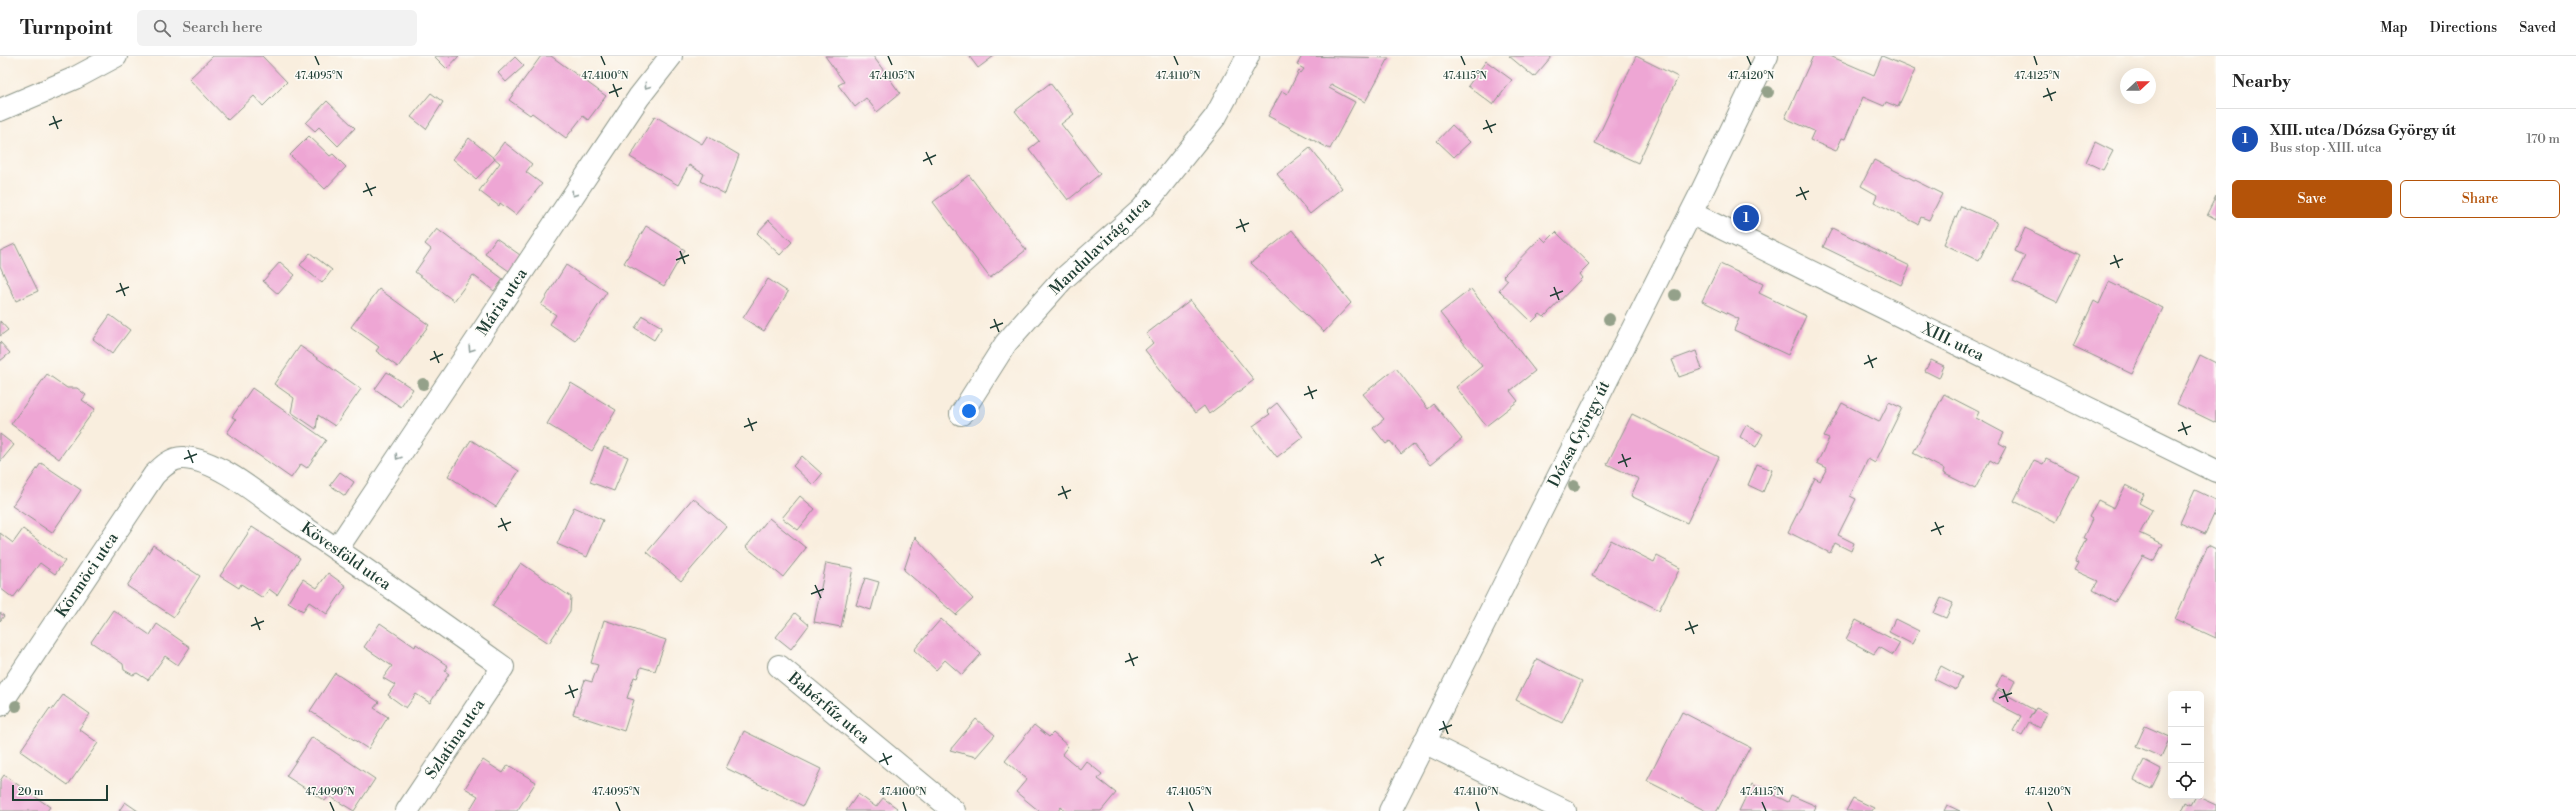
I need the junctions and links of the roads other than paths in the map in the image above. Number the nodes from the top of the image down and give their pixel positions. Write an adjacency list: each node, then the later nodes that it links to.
1 (116, 56): 5 (street)
2 (671, 56): 10 (street, Mária utca, one-way to 10)
3 (1248, 56): 7 (street, Mandulavirág utca)
4 (1767, 56): 6 (street, Dózsa György út)
5 (0, 110)
6 (1691, 213): 9 (street, XIII. utca); 14 (street, Dózsa György út)
7 (961, 414)
8 (183, 457): 10 (street, Kövesföld utca); 13 (street, Körmöci utca)
9 (2216, 471)
10 (337, 549): 12 (street, Kövesföld utca)
11 (779, 666): 16 (street, Babérfűz utca)
12 (503, 667): 15 (street, Szlatina utca)
13 (0, 705)
14 (1424, 742): 17 (street, Dózsa György út); 18 (street)
15 (407, 811)
16 (954, 811)
17 (1390, 811)
18 (1565, 811)

